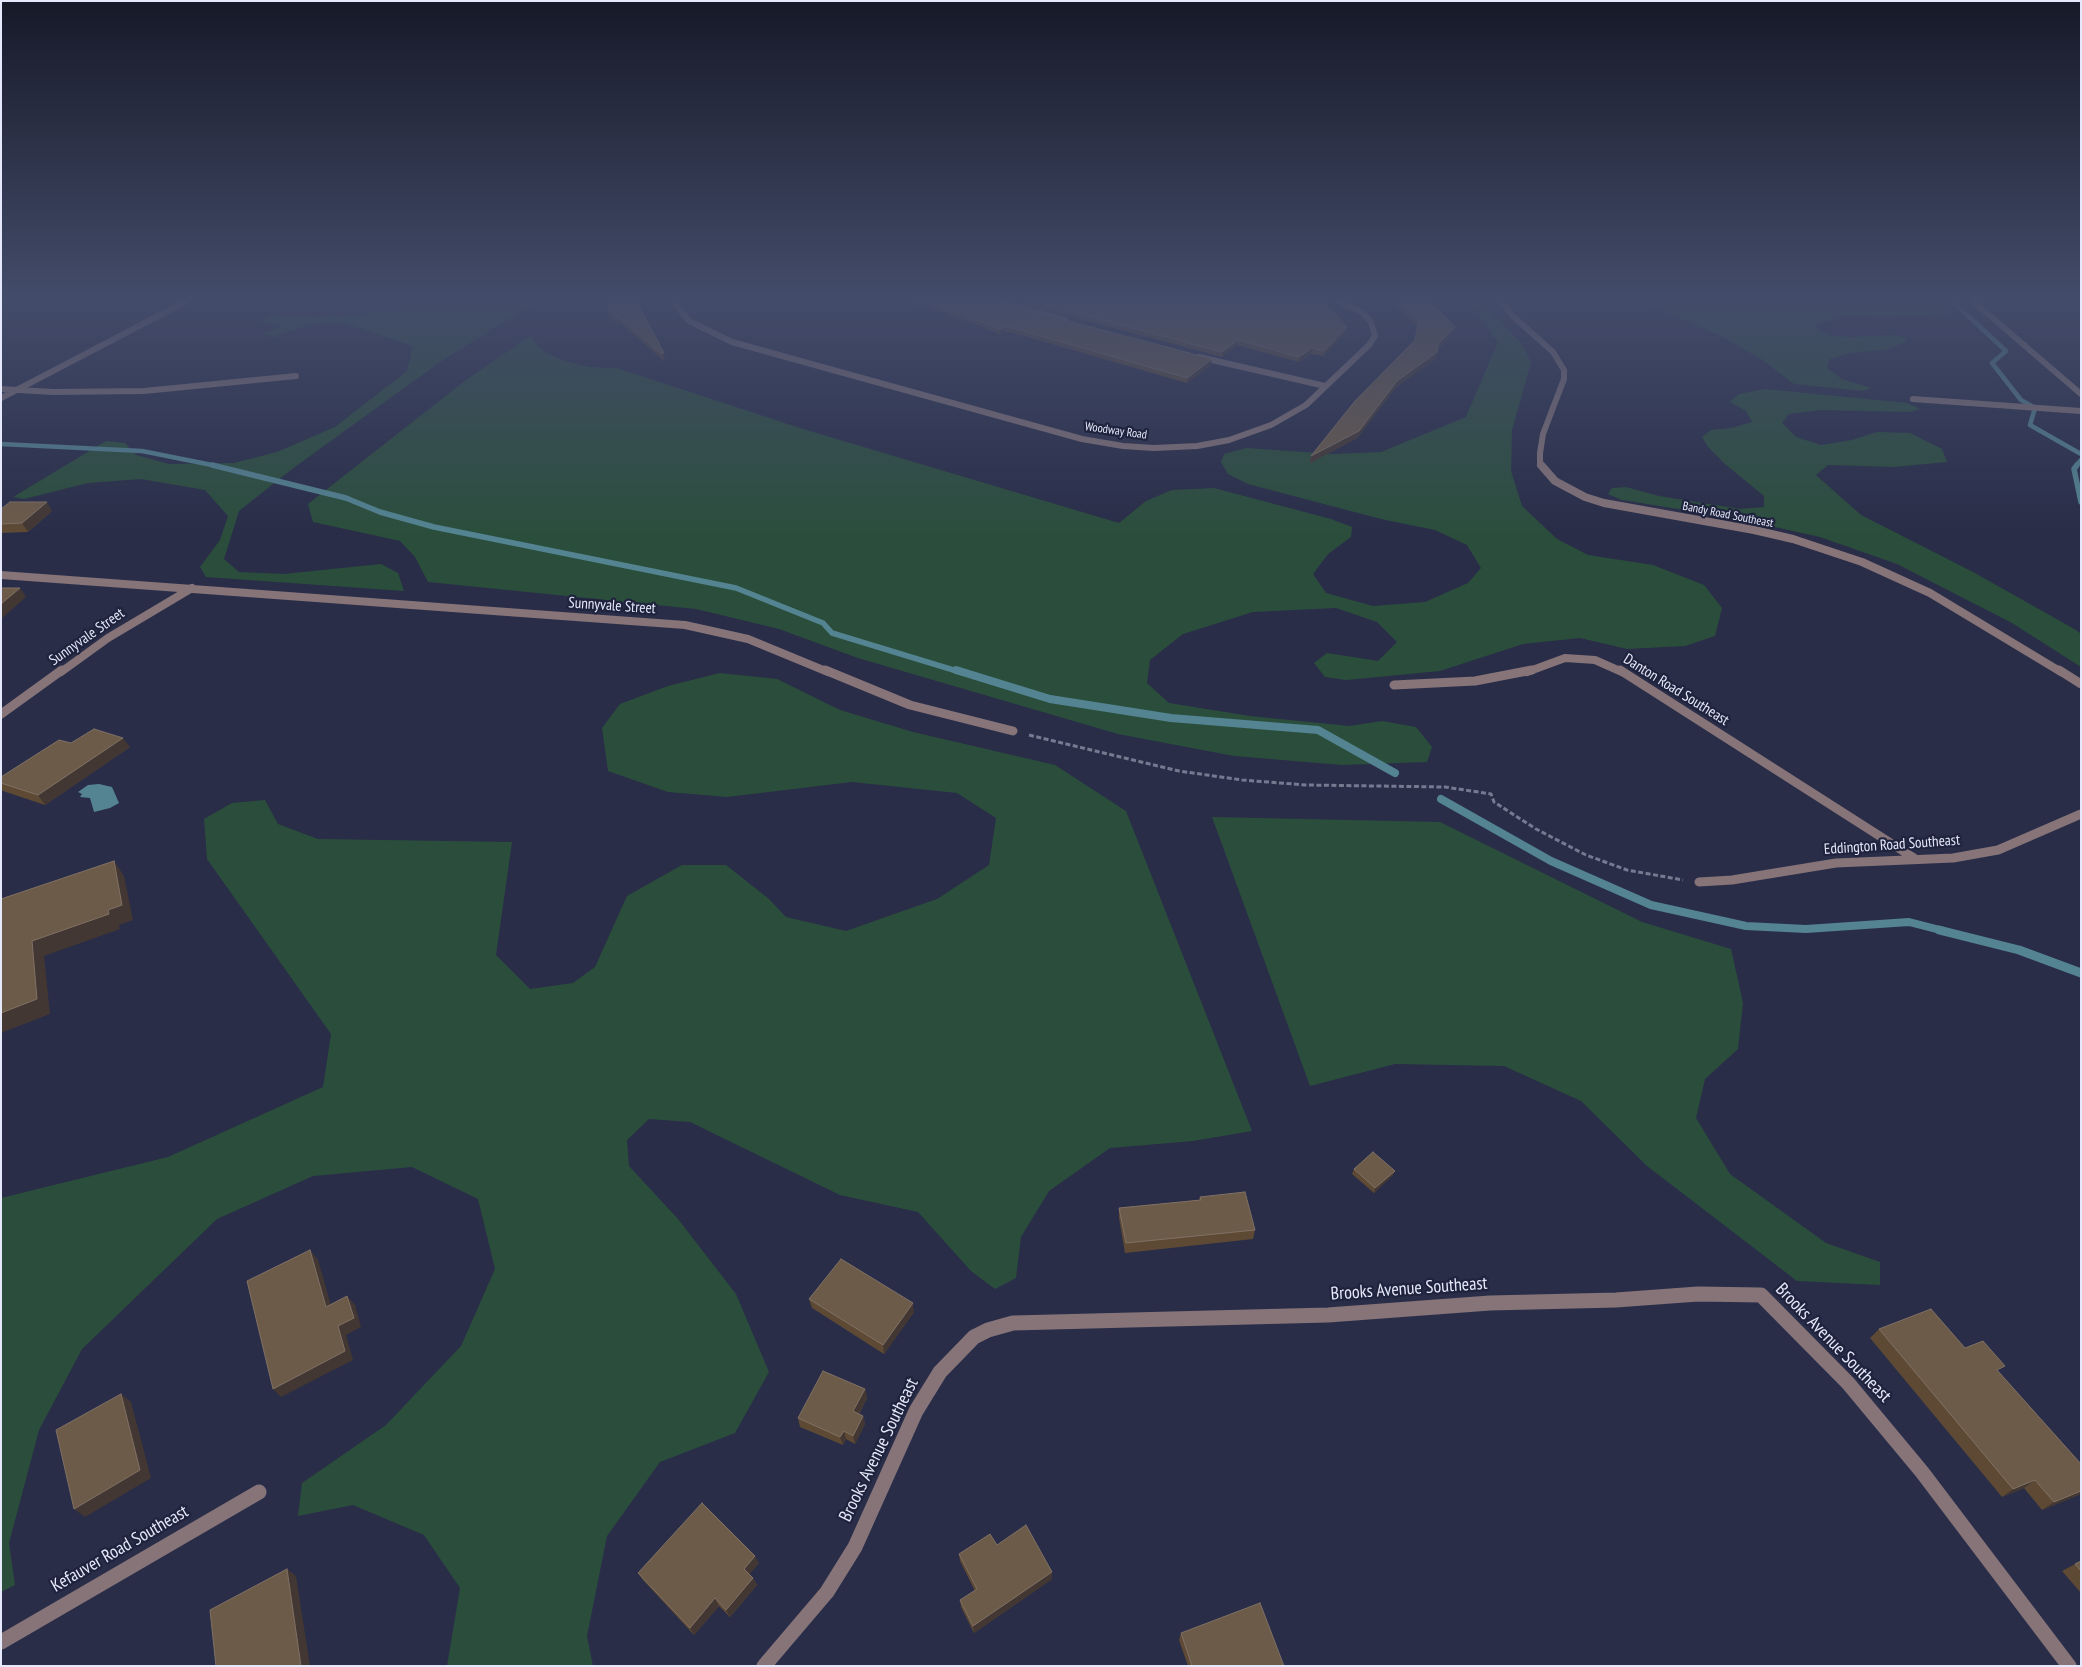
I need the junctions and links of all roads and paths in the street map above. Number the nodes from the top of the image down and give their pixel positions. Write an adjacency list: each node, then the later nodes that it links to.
1 (37, 380): 10 (street)
2 (258, 380): 10 (street)
3 (868, 380): 8 (street, Woodway Road)
4 (1298, 380): 8 (street)
5 (1332, 380): 8 (street, Woodway Road)
6 (1564, 380): 17 (street, Bandy Road Southeast)
7 (2064, 380): 11 (street)
8 (1325, 386)
9 (1, 389): 10 (street)
10 (17, 391): 12 (street)
11 (2081, 394)
12 (1, 398)
13 (1913, 399): 14 (street)
14 (2081, 411)
15 (1, 575): 16 (street, Sunnyvale Street)
16 (192, 588): 19 (street, Sunnyvale Street); 20 (street, Sunnyvale Street)
17 (2081, 684)
18 (1394, 685): 22 (street, Danton Road Southeast)
19 (1, 714)
20 (1013, 731): 23 (path)
21 (2081, 814): 22 (street, Eddington Road Southeast)
22 (1914, 858): 23 (street, Eddington Road Southeast)
23 (1699, 882)
24 (260, 1492): 25 (street, Kefauver Road Southeast)
25 (1, 1642)
26 (764, 1666): 27 (street, Brooks Avenue Southeast)
27 (2069, 1666)

